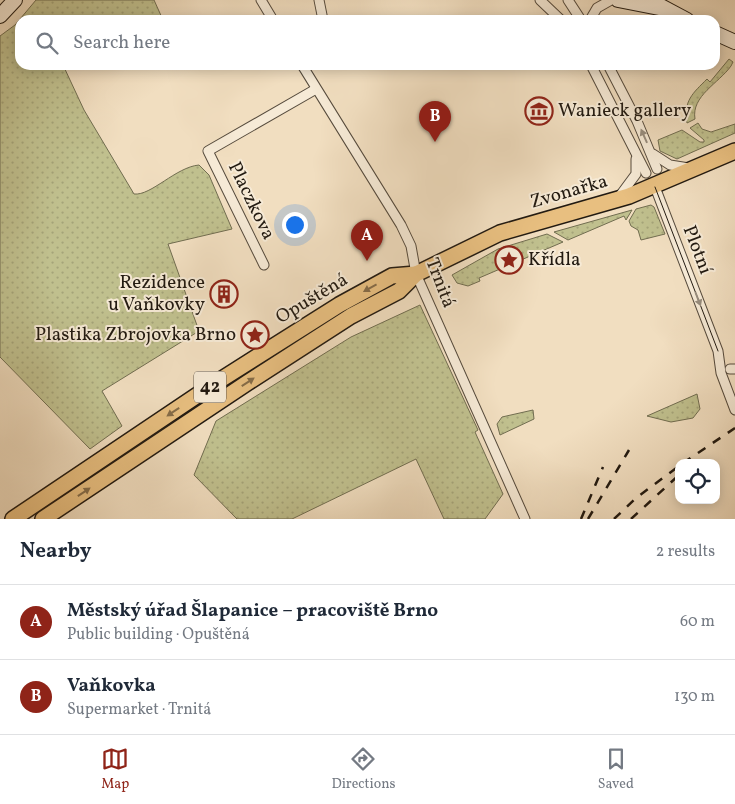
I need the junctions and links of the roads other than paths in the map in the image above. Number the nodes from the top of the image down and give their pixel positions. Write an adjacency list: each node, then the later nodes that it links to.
1 (15, 0): 16 (main road)
2 (261, 0): 10 (street)
3 (319, 0): 11 (street)
4 (540, 0): 12 (street)
5 (568, 0): 13 (street)
6 (611, 0): 14 (street)
7 (618, 0): 9 (main road)
8 (650, 0): 9 (main road)
9 (664, 9): 15 (main road)
10 (270, 15)
11 (323, 15)
12 (556, 15)
13 (578, 15)
14 (594, 15)
15 (677, 15)
16 (0, 16)
17 (720, 35): 18 (main road)
18 (735, 42)
19 (308, 70): 22 (street, Trnitá)
20 (593, 70): 25 (street)
21 (611, 70): 24 (street, one-way to 21)
22 (316, 89): 31 (street, Placzkova); 32 (street, Trnitá)
23 (735, 151): 27 (main road, Zvonařka / 42)
24 (652, 152): 26 (street); 27 (street)
25 (635, 154): 28 (street); 30 (street)
26 (657, 169)
27 (693, 169): 29 (main road, Zvonařka / 42)
28 (646, 173)
29 (655, 187): 30 (main road, Zvonařka / 42); 33 (street, Plotní, one-way to 33)
30 (616, 200): 32 (main road, Zvonařka / 42)
31 (264, 266)
32 (416, 274): 34 (main road, Opuštěná / 42, one-way to 34); 35 (main road, Opuštěná / 42, one-way to 32); 36 (street, Trnitá)
33 (735, 410)
34 (13, 519)
35 (43, 519)
36 (526, 519)

